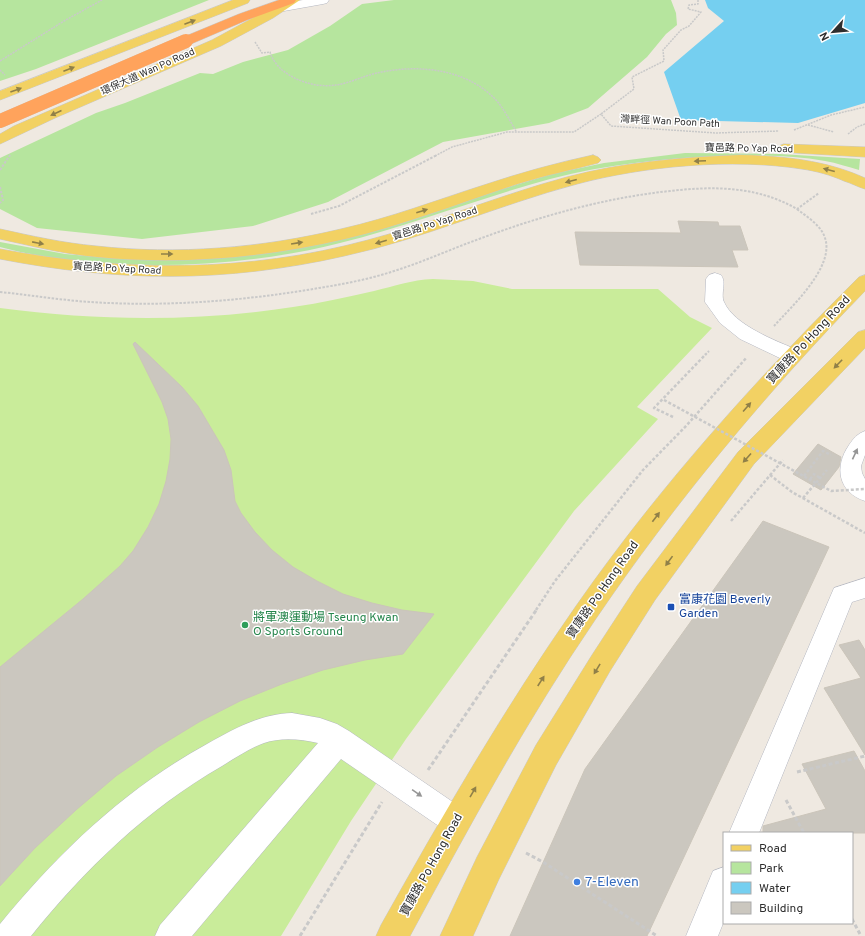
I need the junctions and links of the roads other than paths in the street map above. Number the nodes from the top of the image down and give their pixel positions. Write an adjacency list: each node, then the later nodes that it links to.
1 (244, 0): 6 (main road, one-way to 1)
2 (266, 0): 5 (highway, 環保大道 Wan Po Road)
3 (323, 0): 4 (street)
4 (289, 2): 5 (highway, 環保大道 Wan Po Road); 9 (main road, 環保大道 Wan Po Road, one-way to 9)
5 (182, 39): 7 (highway, 環保大道 Wan Po Road); 8 (highway, 環保大道 Wan Po Road, bridge)
6 (0, 96)
7 (0, 113)
8 (0, 121)
9 (0, 140)
10 (865, 152): 12 (main road, 寶邑路 Po Yap Road, one-way to 10)
11 (865, 184): 13 (main road, 寶邑路 Po Yap Road, one-way to 13)
12 (0, 234)
13 (0, 254)
14 (715, 279): 17 (street)
15 (865, 281): 17 (main road, 寶康路 Po Hong Road)
16 (865, 336): 28 (main road, one-way to 28)
17 (792, 355): 22 (main road, 寶康路 Po Hong Road, one-way to 17)
18 (865, 439): 19 (street, one-way to 18)
19 (865, 492)
20 (865, 588): 23 (street)
21 (339, 740): 22 (street, one-way to 22); 25 (street); 26 (street)
22 (456, 821): 27 (main road, 寶康路 Po Hong Road)
23 (744, 832)
24 (723, 884): 29 (street)
25 (11, 936)
26 (172, 936)
27 (392, 936)
28 (456, 936)
29 (702, 936)

